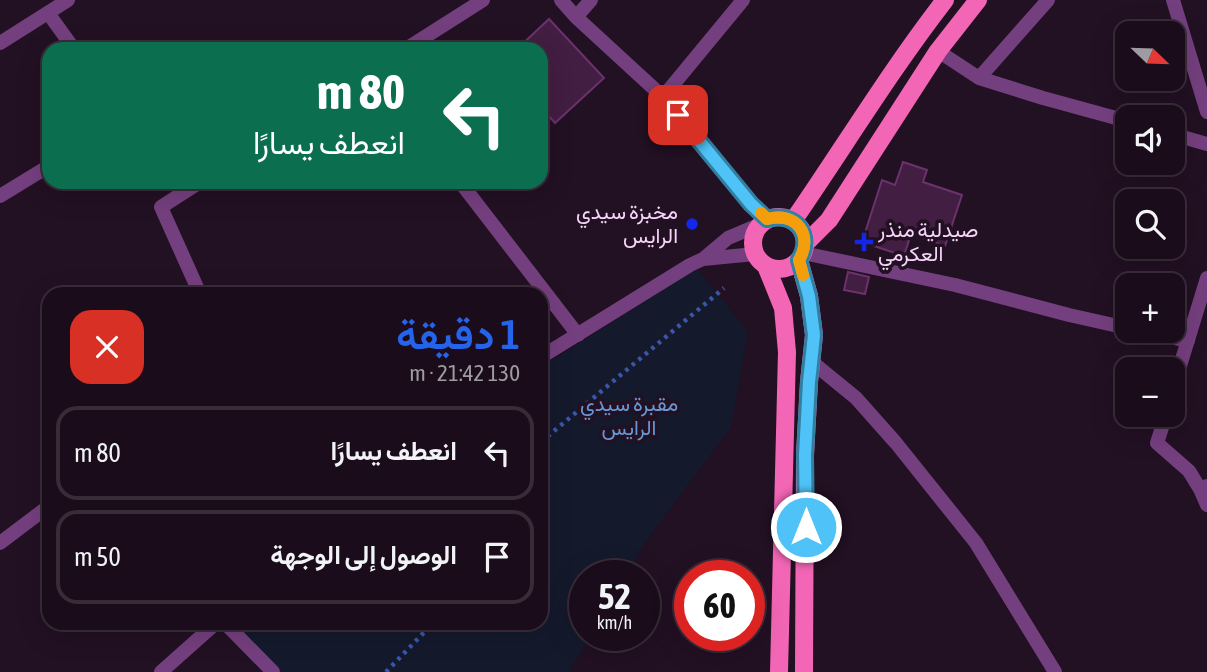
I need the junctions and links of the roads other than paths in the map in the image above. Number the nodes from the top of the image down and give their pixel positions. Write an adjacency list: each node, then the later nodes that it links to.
1 (68, 0): 10 (street)
2 (483, 0): 13 (street)
3 (561, 0): 11 (street)
4 (591, 0): 11 (street)
5 (743, 0): 17 (street)
6 (945, 0): 27 (main road)
7 (978, 0): 15 (main road)
8 (1048, 0): 16 (street)
9 (1173, 0): 18 (street)
10 (48, 13): 12 (street); 14 (street)
11 (576, 17): 17 (street)
12 (69, 42)
13 (418, 42)
14 (0, 43)
15 (938, 51): 16 (street); 28 (main road)
16 (979, 78): 19 (street)
17 (663, 97): 26 (street)
18 (1207, 112)
19 (1115, 118)
20 (1185, 138): 21 (street)
21 (1207, 144)
22 (42, 170): 25 (street)
23 (189, 189): 32 (street)
24 (466, 189): 33 (street)
25 (0, 196)
26 (764, 221): 27 (main road); 29 (street); 30 (main road)
27 (793, 221): 28 (main road)
28 (802, 252): 30 (main road); 35 (street); 41 (main road)
29 (703, 259): 30 (street); 36 (street)
30 (760, 260): 51 (main road)
31 (1207, 278): 38 (street)
32 (198, 287)
33 (541, 287)
34 (548, 296): 36 (street)
35 (1115, 325)
36 (578, 335): 39 (street)
37 (1185, 340): 38 (street)
38 (1188, 341): 40 (street)
39 (548, 353)
40 (1183, 357)
41 (812, 362): 52 (main road); 53 (street)
42 (1162, 427): 43 (street)
43 (1203, 488): 44 (street)
44 (1207, 505)
45 (42, 511): 46 (street)
46 (0, 543)
47 (208, 630): 49 (street)
48 (232, 630): 50 (street)
49 (161, 672)
50 (273, 672)
51 (779, 672)
52 (804, 672)
53 (1055, 672)

